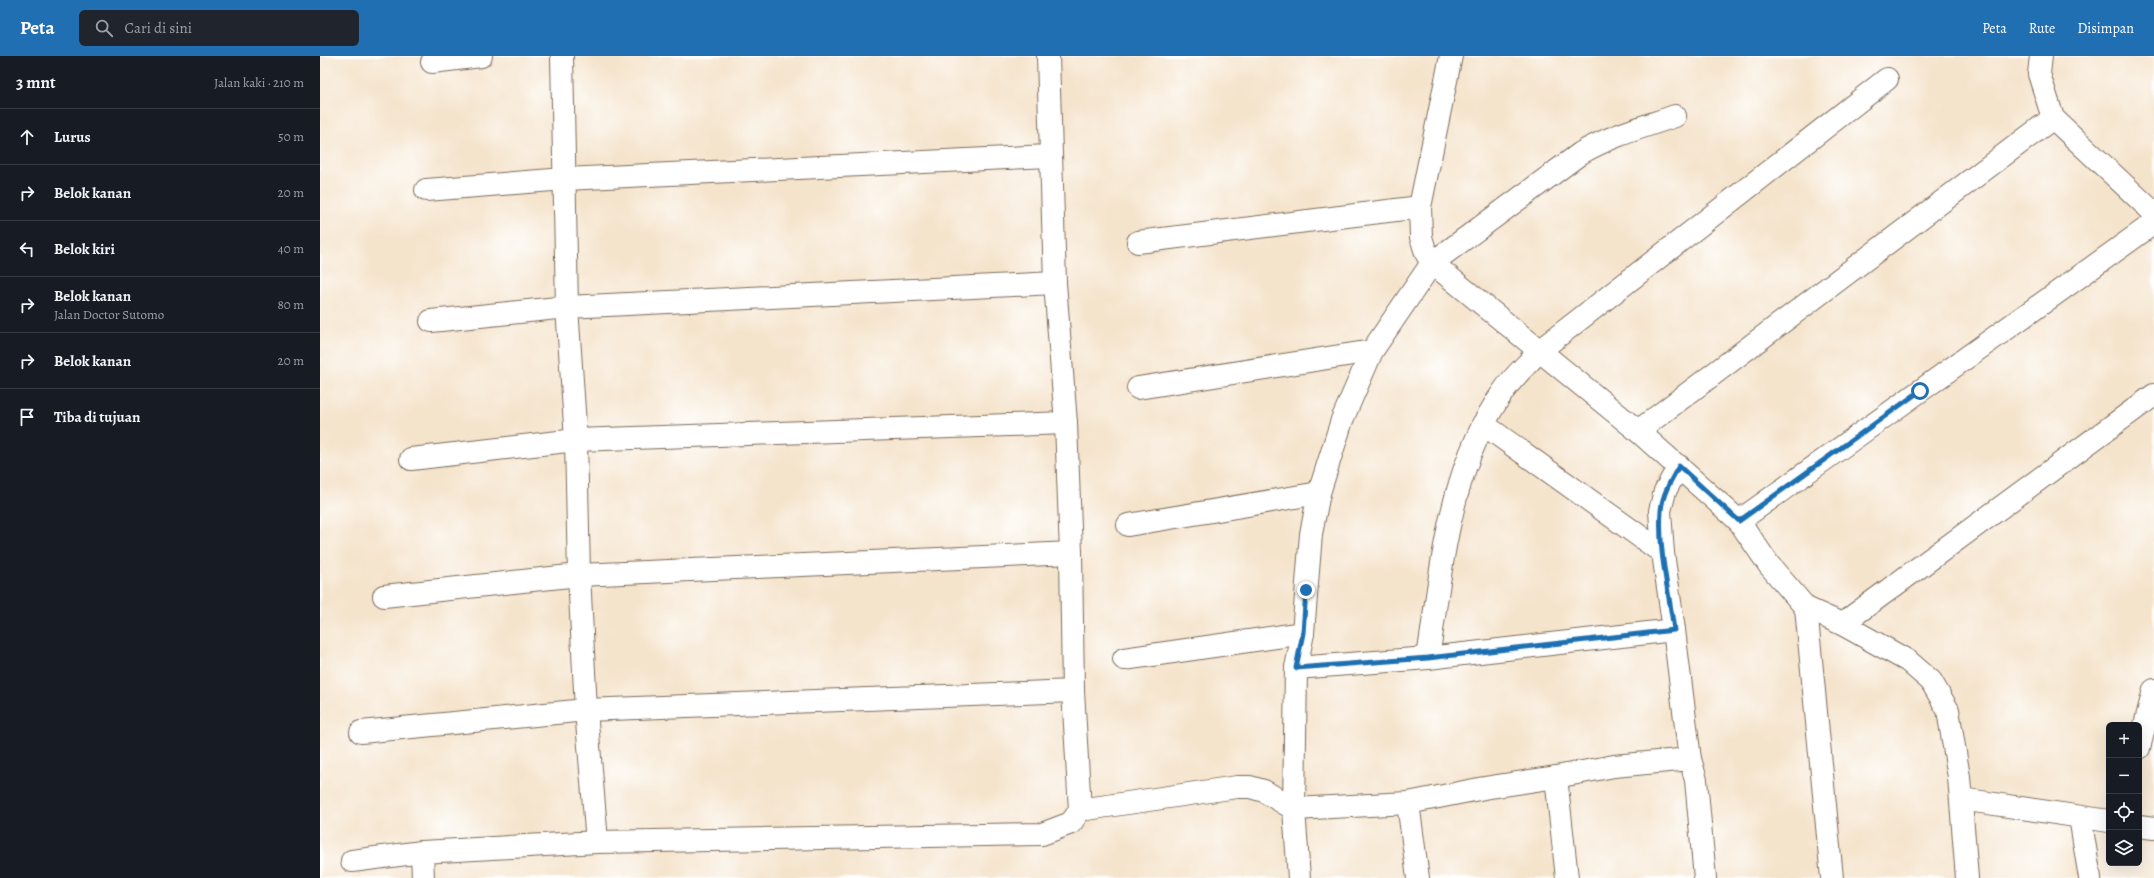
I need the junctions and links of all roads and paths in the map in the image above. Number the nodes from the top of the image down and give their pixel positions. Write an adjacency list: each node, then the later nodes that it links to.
1 (481, 56): 6 (street)
2 (562, 56): 11 (street)
3 (1048, 56): 10 (street)
4 (1451, 56): 13 (street)
5 (2041, 56): 9 (street)
6 (432, 62)
7 (1887, 79): 22 (street)
8 (1675, 116): 17 (street)
9 (2053, 118): 14 (street); 27 (street)
10 (1050, 156): 11 (street); 18 (street)
11 (565, 179): 12 (street); 19 (street)
12 (426, 190)
13 (1420, 207): 16 (street); 17 (street)
14 (2154, 213)
15 (2154, 223): 32 (street)
16 (1138, 242)
17 (1432, 263): 21 (street); 22 (street)
18 (1055, 283): 19 (street); 25 (street)
19 (567, 307): 20 (street); 28 (street)
20 (431, 321)
21 (1372, 351): 23 (street); 31 (street)
22 (1539, 351): 26 (street); 27 (street)
23 (1138, 388)
24 (2154, 395): 39 (street)
25 (1066, 423): 28 (street); 34 (street)
26 (1483, 424): 35 (street); 42 (street)
27 (1638, 431): 30 (street)
28 (576, 440): 29 (street); 36 (street)
29 (411, 459)
30 (1679, 466): 32 (street); 35 (street)
31 (1319, 493): 33 (street); 41 (street)
32 (1739, 521): 38 (street)
33 (1128, 525)
34 (1071, 553): 36 (street); 45 (street)
35 (1663, 553): 40 (street)
36 (579, 575): 37 (street); 47 (street)
37 (384, 596)
38 (1806, 608): 39 (street); 68 (street)
39 (1842, 624): 52 (street)
40 (1674, 630): 42 (street); 50 (street)
41 (1303, 633): 43 (street); 44 (street)
42 (1428, 658): 44 (street)
43 (1124, 659)
44 (1296, 668): 54 (street)
45 (1072, 691): 47 (street); 55 (street)
46 (2154, 694): 49 (street)
47 (586, 710): 48 (street); 60 (street)
48 (361, 732)
49 (2142, 737)
50 (1690, 759): 51 (street); 67 (street)
51 (1556, 777): 53 (street); 66 (street)
52 (1961, 799): 56 (street); 69 (street)
53 (1408, 803): 54 (street); 65 (street)
54 (1294, 808): 55 (street); 64 (street)
55 (1080, 810): 60 (street)
56 (2080, 817): 57 (street); 70 (street)
57 (2106, 821)
58 (2142, 826): 59 (street)
59 (2154, 828)
60 (597, 842): 61 (street)
61 (422, 852): 62 (street); 63 (street)
62 (352, 861)
63 (423, 878)
64 (1299, 878)
65 (1418, 878)
66 (1567, 878)
67 (1705, 878)
68 (1832, 878)
69 (1967, 878)
70 (2090, 878)

